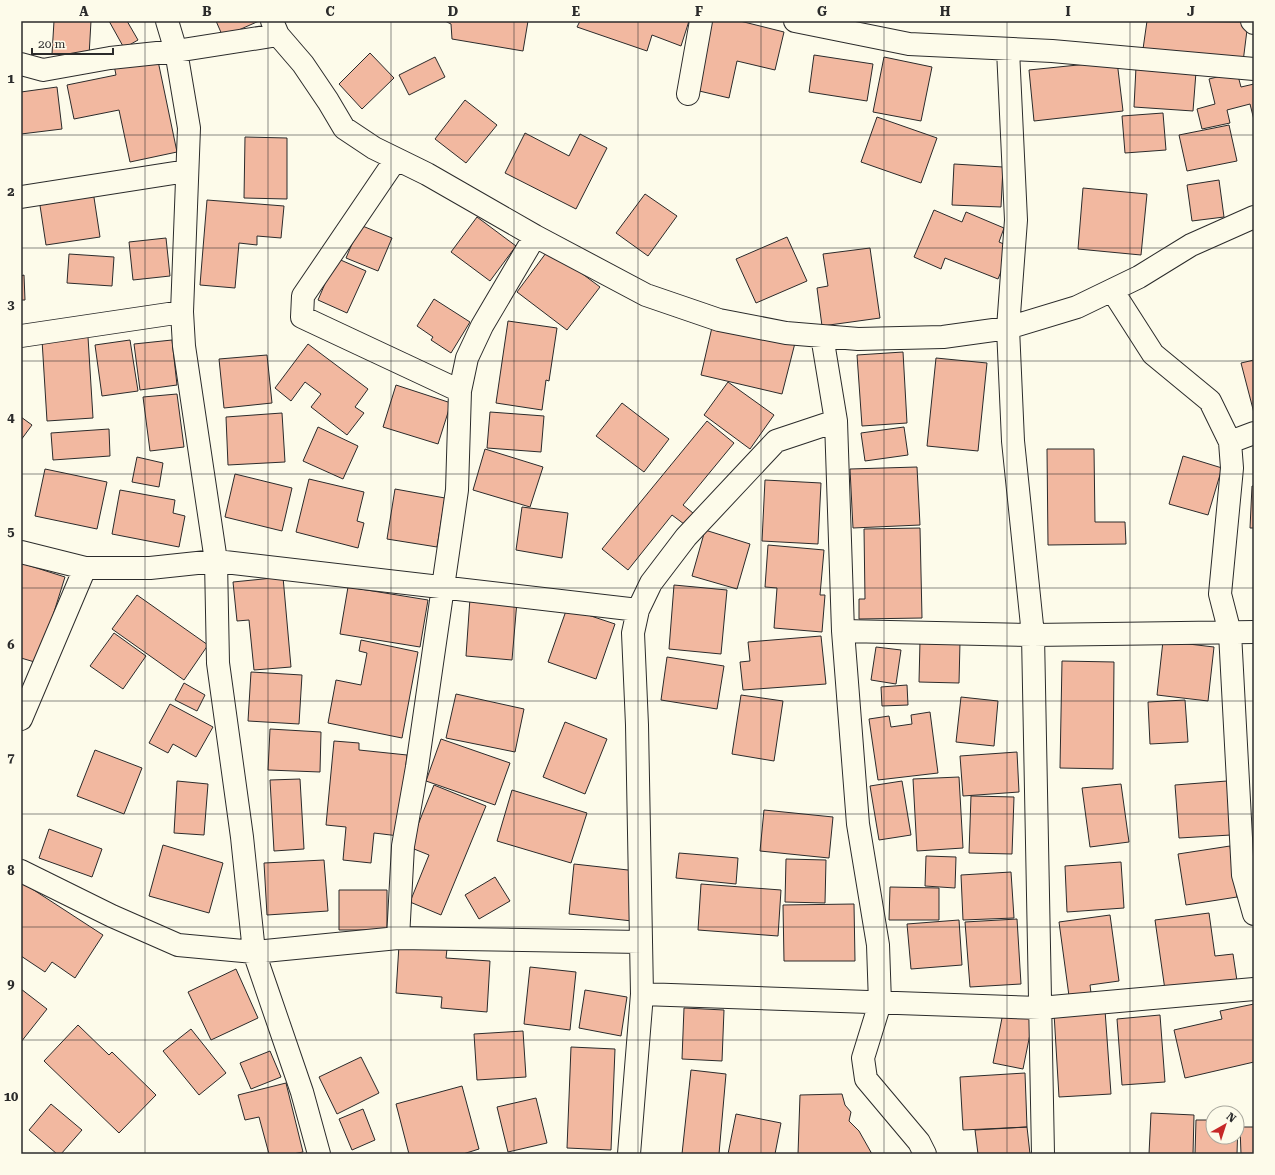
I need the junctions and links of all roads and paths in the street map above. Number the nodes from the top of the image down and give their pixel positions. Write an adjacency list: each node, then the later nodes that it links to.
1 (167, 21): 6 (street)
2 (701, 21): 9 (street)
3 (795, 21): 5 (street)
4 (275, 28): 6 (street); 10 (street)
5 (1008, 50): 8 (street); 17 (street)
6 (176, 51): 7 (street); 11 (street)
7 (21, 64)
8 (1254, 69)
9 (688, 94)
10 (396, 159): 14 (street); 20 (street)
11 (187, 171): 12 (street); 16 (street)
12 (21, 197)
13 (1254, 217): 15 (street)
14 (535, 236): 19 (street); 20 (street)
15 (1112, 290): 17 (street); 23 (street)
16 (182, 312): 18 (street); 25 (street)
17 (1008, 328): 19 (street); 32 (street)
18 (21, 336)
19 (822, 336): 21 (street)
20 (460, 391): 27 (street)
21 (836, 421): 28 (street); 29 (street)
22 (1254, 433): 23 (street)
23 (1230, 442): 31 (street)
24 (21, 552): 26 (street)
25 (216, 561): 26 (street); 27 (street); 38 (street)
26 (85, 568): 33 (street)
27 (443, 588): 28 (street); 36 (street)
28 (638, 610): 37 (street)
29 (843, 631): 32 (street); 41 (street)
30 (1254, 632): 31 (street)
31 (1230, 633): 32 (street); 35 (street)
32 (1033, 635): 42 (street)
33 (21, 719)
34 (21, 871): 38 (street)
35 (1254, 914)
36 (398, 938): 37 (street); 38 (street)
37 (641, 942): 40 (street)
38 (254, 952): 43 (street)
39 (1254, 989): 42 (street)
40 (642, 994): 41 (street); 44 (street)
41 (880, 1003): 42 (street); 45 (street)
42 (1040, 1008): 46 (street)
43 (319, 1154)
44 (629, 1154)
45 (926, 1154)
46 (1043, 1154)

